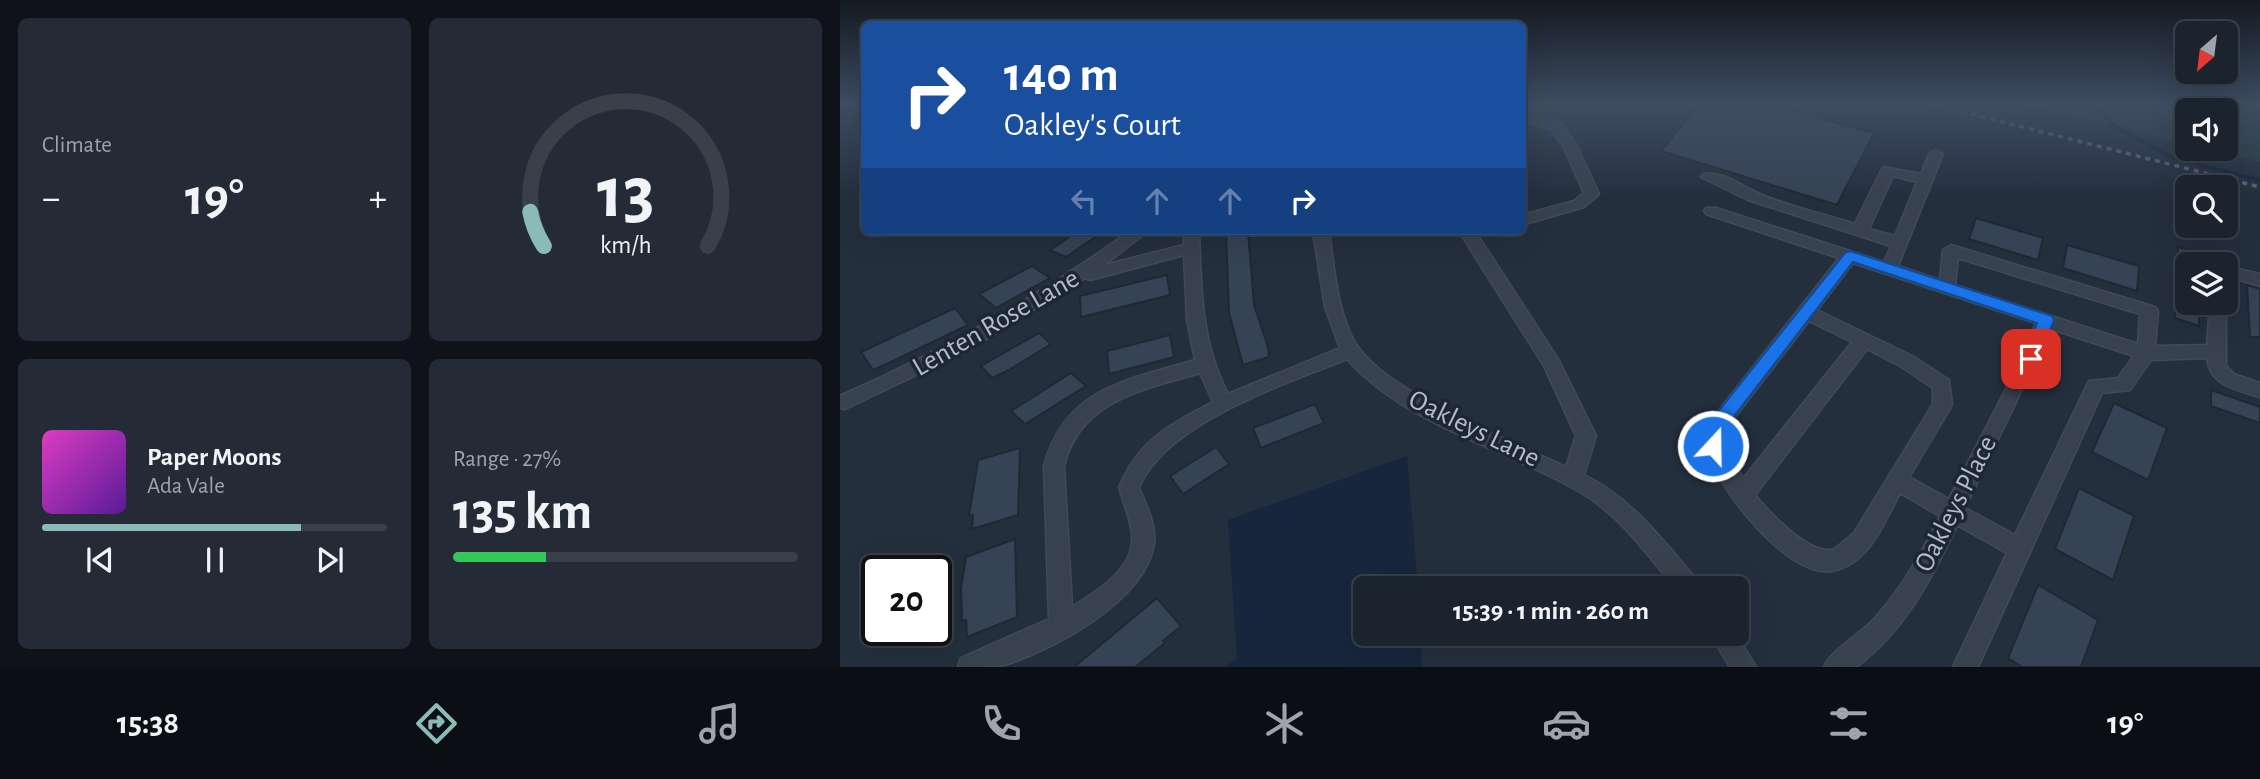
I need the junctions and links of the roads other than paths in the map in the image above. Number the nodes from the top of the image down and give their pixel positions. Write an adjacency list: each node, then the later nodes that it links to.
1 (1563, 135): 6 (street)
2 (1936, 154): 4 (street)
3 (1708, 177): 7 (street)
4 (1925, 180): 7 (street); 12 (street)
5 (1711, 211): 13 (street)
6 (1526, 218)
7 (1860, 231): 12 (street)
8 (1135, 235): 16 (street, Lenten Rose Lane)
9 (1322, 235): 23 (street, Oakleys Lane)
10 (1473, 235): 30 (street)
11 (1191, 240): 16 (street); 26 (street)
12 (1899, 243): 14 (street)
13 (1850, 256): 14 (street); 19 (street)
14 (1889, 269): 18 (street)
15 (2238, 274): 17 (street)
16 (1080, 276): 28 (street, Lenten Rose Lane)
17 (2260, 280)
18 (1947, 287): 21 (street); 25 (street)
19 (1806, 312): 22 (street); 32 (street)
20 (2217, 315): 24 (street)
21 (2046, 320): 25 (street); 33 (street, Oakleys Place)
22 (1864, 340): 31 (street); 32 (street)
23 (1350, 351): 29 (street); 30 (street, Oakleys Lane)
24 (2215, 351): 25 (street); 27 (street)
25 (2146, 352): 34 (street)
26 (1203, 365): 29 (street); 36 (street)
27 (2260, 390)
28 (842, 402)
29 (1224, 405): 36 (street)
30 (1573, 478): 35 (street, Oakleys Lane)
31 (1896, 480): 32 (street); 33 (street)
32 (1743, 495)
33 (1951, 513): 34 (street); 40 (street, Oakleys Place)
34 (2018, 549): 41 (street)
35 (1679, 576)
36 (1061, 625): 38 (street)
37 (1730, 646): 39 (street)
38 (970, 667)
39 (1744, 667)
40 (1836, 667)
41 (1965, 667)

